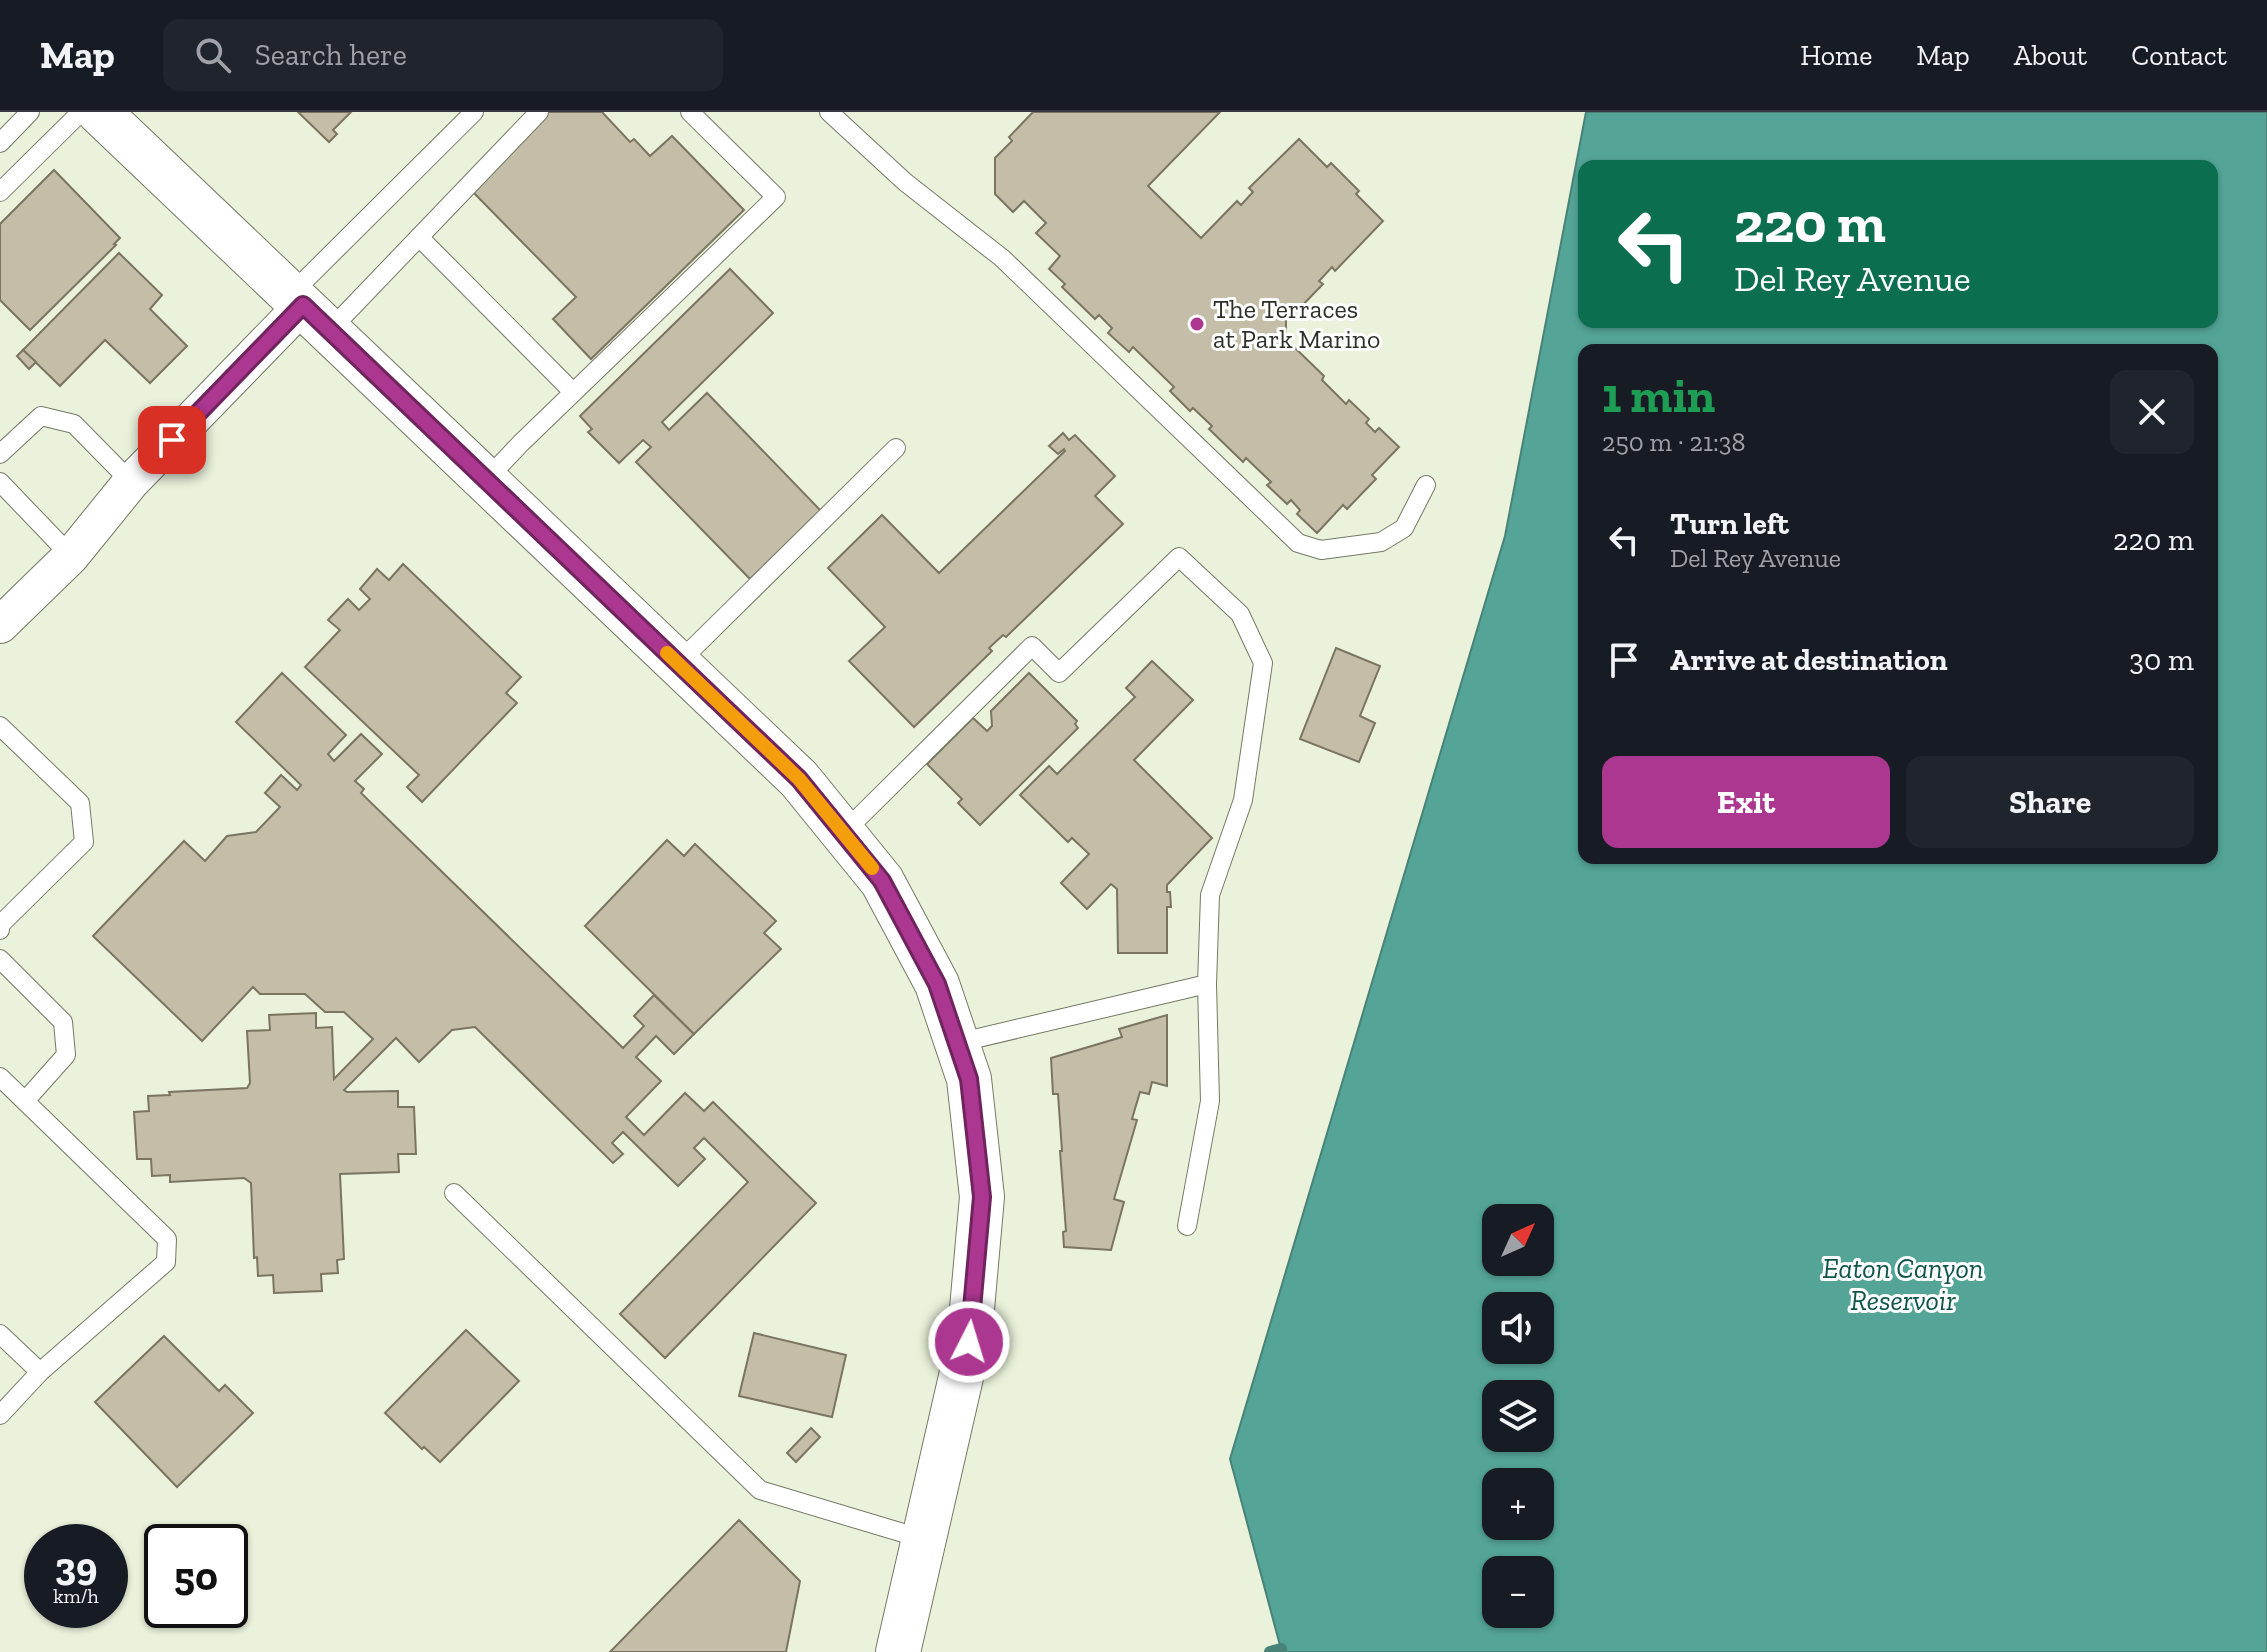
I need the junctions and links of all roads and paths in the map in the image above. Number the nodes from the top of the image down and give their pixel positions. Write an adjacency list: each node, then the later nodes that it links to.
1 (30, 112): 8 (lane)
2 (81, 112): 9 (lane)
3 (99, 112): 11 (main road)
4 (474, 112): 11 (lane)
5 (539, 112): 10 (lane)
6 (690, 112): 12 (lane)
7 (829, 112): 18 (lane)
8 (0, 143)
9 (0, 192)
10 (419, 237): 11 (lane); 12 (lane)
11 (307, 310): 15 (main road); 17 (street)
12 (573, 392): 15 (lane)
13 (896, 448): 21 (lane)
14 (0, 454): 17 (lane)
15 (486, 480): 21 (main road)
16 (0, 482): 19 (lane)
17 (131, 482): 19 (street)
18 (1426, 485)
19 (71, 556): 20 (street)
20 (0, 625)
21 (678, 663): 23 (main road)
22 (0, 726): 24 (lane)
23 (843, 833): 26 (lane); 27 (main road)
24 (0, 930)
25 (0, 959): 29 (lane)
26 (1207, 984): 27 (lane); 31 (lane)
27 (957, 1043): 35 (main road)
28 (0, 1077): 29 (lane)
29 (25, 1101): 33 (lane)
30 (454, 1193): 35 (lane)
31 (1187, 1226)
32 (0, 1334): 33 (lane)
33 (40, 1372): 34 (lane)
34 (0, 1415)
35 (923, 1539): 36 (main road)
36 (898, 1652)

